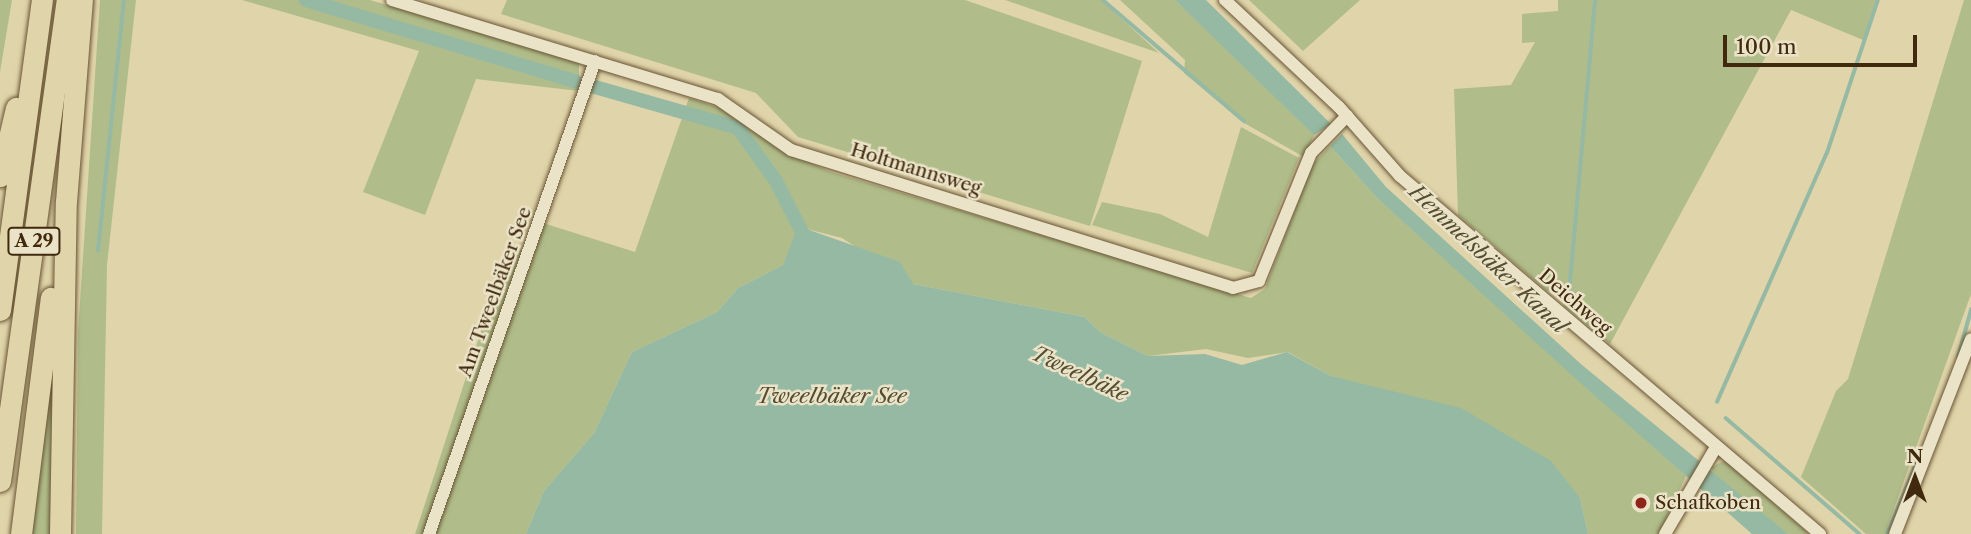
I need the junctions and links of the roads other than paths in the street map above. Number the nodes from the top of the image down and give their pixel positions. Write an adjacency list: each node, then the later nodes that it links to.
1 (41, 0): 8 (highway); 10 (highway, A 29)
2 (67, 0): 13 (highway, A 29)
3 (82, 0): 9 (highway)
4 (392, 0): 6 (street, Holtmannsweg)
5 (1225, 0): 7 (street, Deichweg)
6 (595, 61): 7 (street, Holtmannsweg); 16 (street, Am Tweelbäker See)
7 (1346, 116): 12 (street, Deichweg)
8 (0, 177)
9 (66, 202): 14 (highway); 15 (highway)
10 (0, 310)
11 (1971, 339): 19 (street)
12 (1713, 451): 17 (street); 18 (street, Deichweg)
13 (0, 481)
14 (21, 534)
15 (61, 534)
16 (429, 534)
17 (1665, 534)
18 (1820, 534)
19 (1895, 534)

